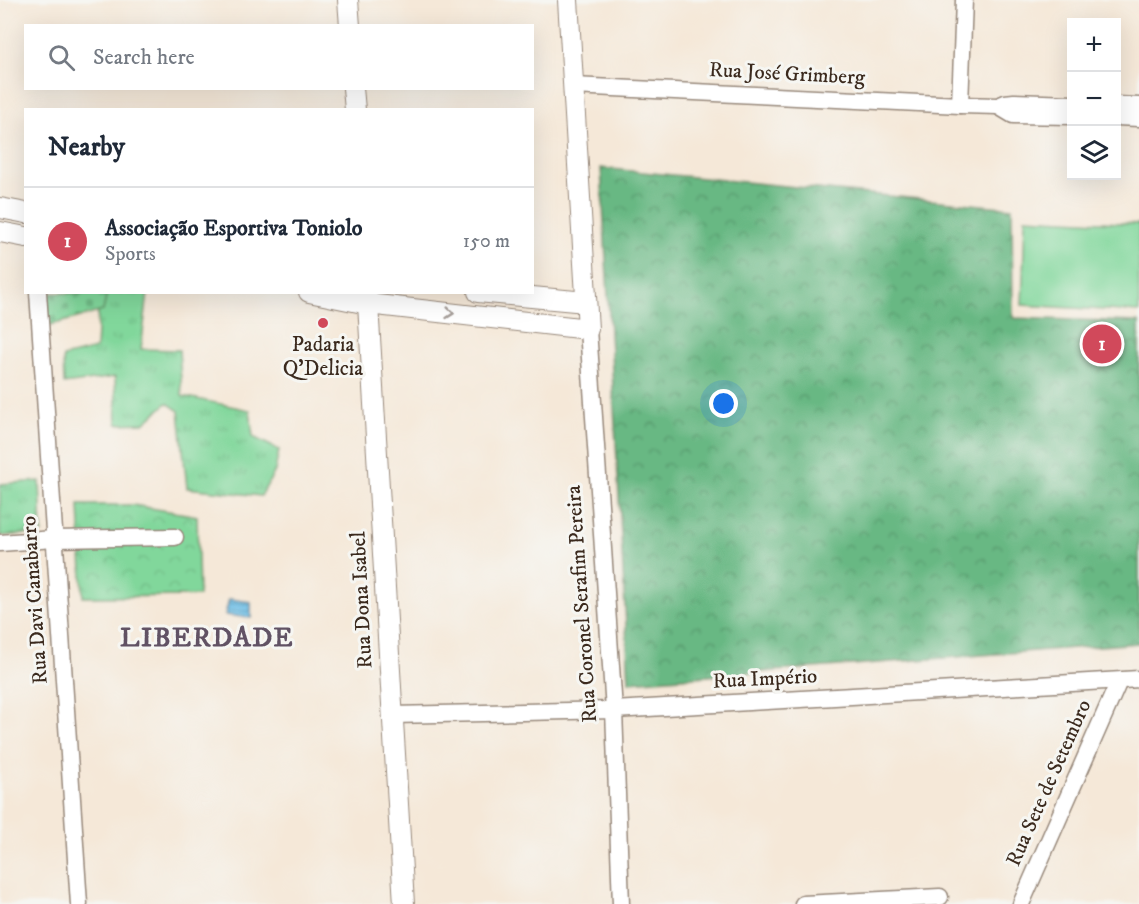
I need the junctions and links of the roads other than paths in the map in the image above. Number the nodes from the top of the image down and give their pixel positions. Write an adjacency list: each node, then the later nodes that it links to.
1 (348, 0): 4 (street)
2 (568, 0): 5 (street, Rua Coronel Serafim Pereira)
3 (964, 0): 8 (street)
4 (350, 24)
5 (573, 87): 8 (street, Rua José Grimberg); 24 (street, Rua Coronel Serafim Pereira)
6 (354, 90): 12 (street)
7 (1067, 104): 10 (street, Rua José Grimberg)
8 (960, 105): 10 (street, Rua José Grimberg)
9 (1121, 105): 11 (street)
10 (999, 106): 13 (street, Rua José Grimberg)
11 (1139, 106)
12 (355, 108)
13 (1067, 116)
14 (1121, 117): 15 (street)
15 (1139, 118)
16 (0, 208): 17 (street)
17 (24, 213)
18 (0, 232): 19 (street)
19 (24, 237)
20 (38, 294): 27 (street, Rua Davi Canabarro)
21 (328, 294): 23 (street)
22 (500, 294): 24 (street)
23 (367, 298): 25 (street, one-way to 25); 32 (street, Rua Dona Isabel)
24 (586, 302): 25 (street, Rua Coronel Serafim Pereira)
25 (588, 328): 31 (street, Rua Coronel Serafim Pereira)
26 (175, 537): 27 (street)
27 (54, 539): 28 (street); 34 (street, Rua Davi Canabarro)
28 (0, 543)
29 (1139, 679): 30 (street, Rua Império)
30 (1119, 681): 31 (street, Rua Império); 38 (street, Rua Sete de Setembro)
31 (614, 710): 32 (street, Rua Império); 36 (street, Rua Coronel Serafim Pereira)
32 (393, 714): 35 (street, Rua Dona Isabel)
33 (940, 897): 37 (street)
34 (80, 904)
35 (404, 904)
36 (621, 904)
37 (803, 904)
38 (1021, 904)

